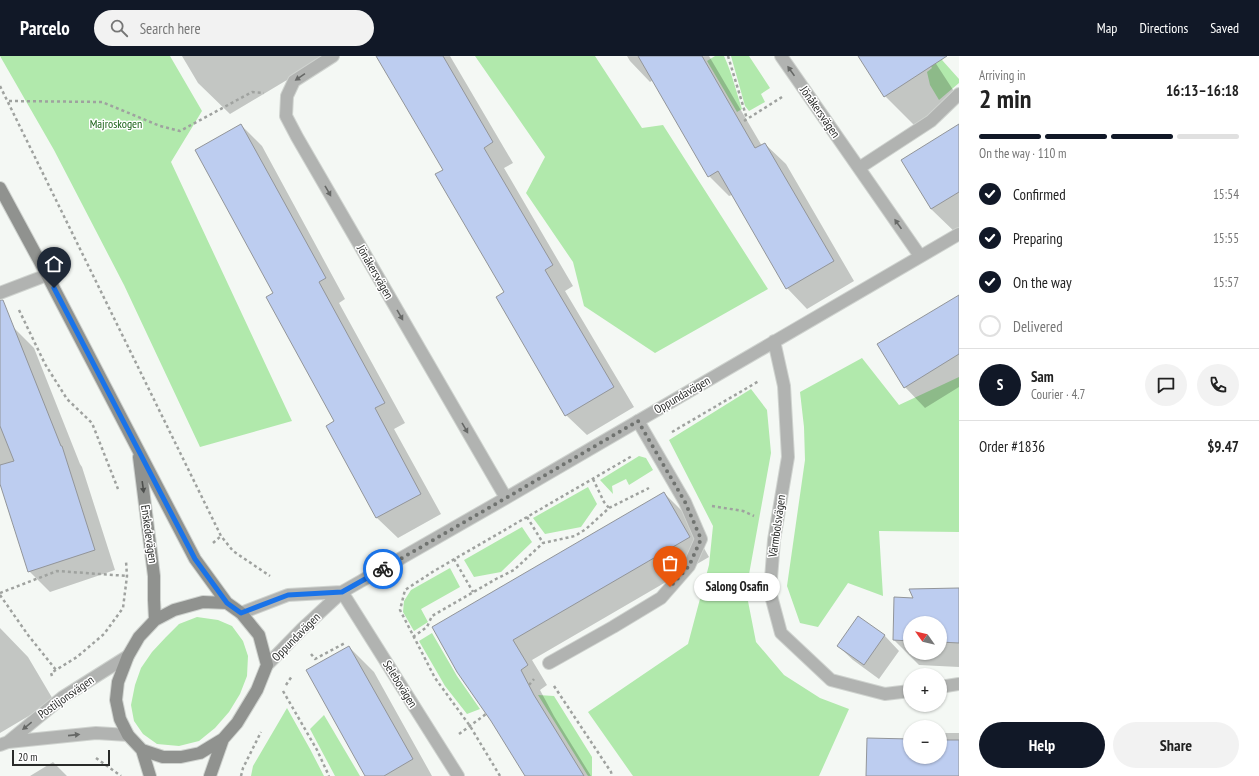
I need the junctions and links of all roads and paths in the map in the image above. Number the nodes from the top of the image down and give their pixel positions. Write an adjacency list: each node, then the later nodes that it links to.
1 (333, 56): 7 (street, Jönåkersvägen, one-way to 7)
2 (728, 56): 9 (path)
3 (780, 56): 5 (street, Jönåkersvägen, one-way to 3)
4 (0, 86): 8 (path)
5 (801, 86): 9 (path); 11 (street, Jönåkersvägen)
6 (959, 94): 11 (street)
7 (287, 96): 8 (path); 25 (street, Jönåkersvägen, one-way to 25)
8 (8, 102): 30 (path)
9 (747, 118): 10 (path)
10 (744, 121)
11 (859, 168): 14 (street, Jönåkersvägen, one-way to 11)
12 (0, 188): 15 (street, Enskedevägen)
13 (959, 234): 14 (street, Oppundavägen)
14 (920, 256): 17 (street, Oppundavägen)
15 (48, 275): 16 (street); 21 (street, Enskedevägen)
16 (5, 291): 24 (path)
17 (774, 341): 18 (street, Värmbolsvägen); 19 (street, Oppundavägen)
18 (780, 368): 20 (path); 29 (street, Värmbolsvägen)
19 (638, 421): 20 (street); 25 (street, Oppundavägen)
20 (652, 444): 22 (street); 23 (path)
21 (137, 448): 37 (street, Enskedevägen); 39 (street, Enskedevägen, one-way to 39)
22 (671, 476): 26 (street); 27 (path)
23 (593, 479): 27 (path); 28 (path)
24 (119, 492)
25 (506, 498): 34 (street, Oppundavägen)
26 (685, 502): 29 (path); 44 (street)
27 (608, 508): 31 (path)
28 (527, 517): 31 (path); 32 (path)
29 (776, 526): 51 (street, Värmbolsvägen)
30 (220, 536)
31 (543, 543): 35 (path)
32 (454, 559): 35 (path); 40 (path)
33 (126, 560): 36 (path)
34 (342, 592): 38 (street, Oppundavägen); 45 (street, Oppundavägen); 57 (street, Selebovägen)
35 (473, 592): 40 (path)
36 (0, 594): 46 (path)
37 (227, 603): 38 (street, Enskedevägen); 39 (street)
38 (241, 613): 45 (street, Enskedevägen)
39 (155, 620): 43 (street)
40 (413, 637): 53 (path)
41 (350, 641): 42 (path)
42 (307, 650)
43 (128, 656): 54 (street); 56 (street, Postiljonsvägen, one-way to 56)
44 (550, 663)
45 (267, 665): 55 (street)
46 (56, 670)
47 (552, 682): 64 (path)
48 (959, 684): 49 (street)
49 (947, 686)
50 (283, 690): 61 (path)
51 (903, 692)
52 (486, 714): 53 (path)
53 (470, 726): 57 (path); 63 (path)
54 (128, 735): 56 (street, Postiljonsvägen, one-way to 54); 58 (street)
55 (223, 739): 58 (street); 60 (street)
56 (4, 744)
57 (440, 748): 62 (street, Selebovägen)
58 (142, 750): 59 (street)
59 (150, 776)
60 (210, 776)
61 (329, 776)
62 (458, 776)
63 (500, 776)
64 (612, 776)

